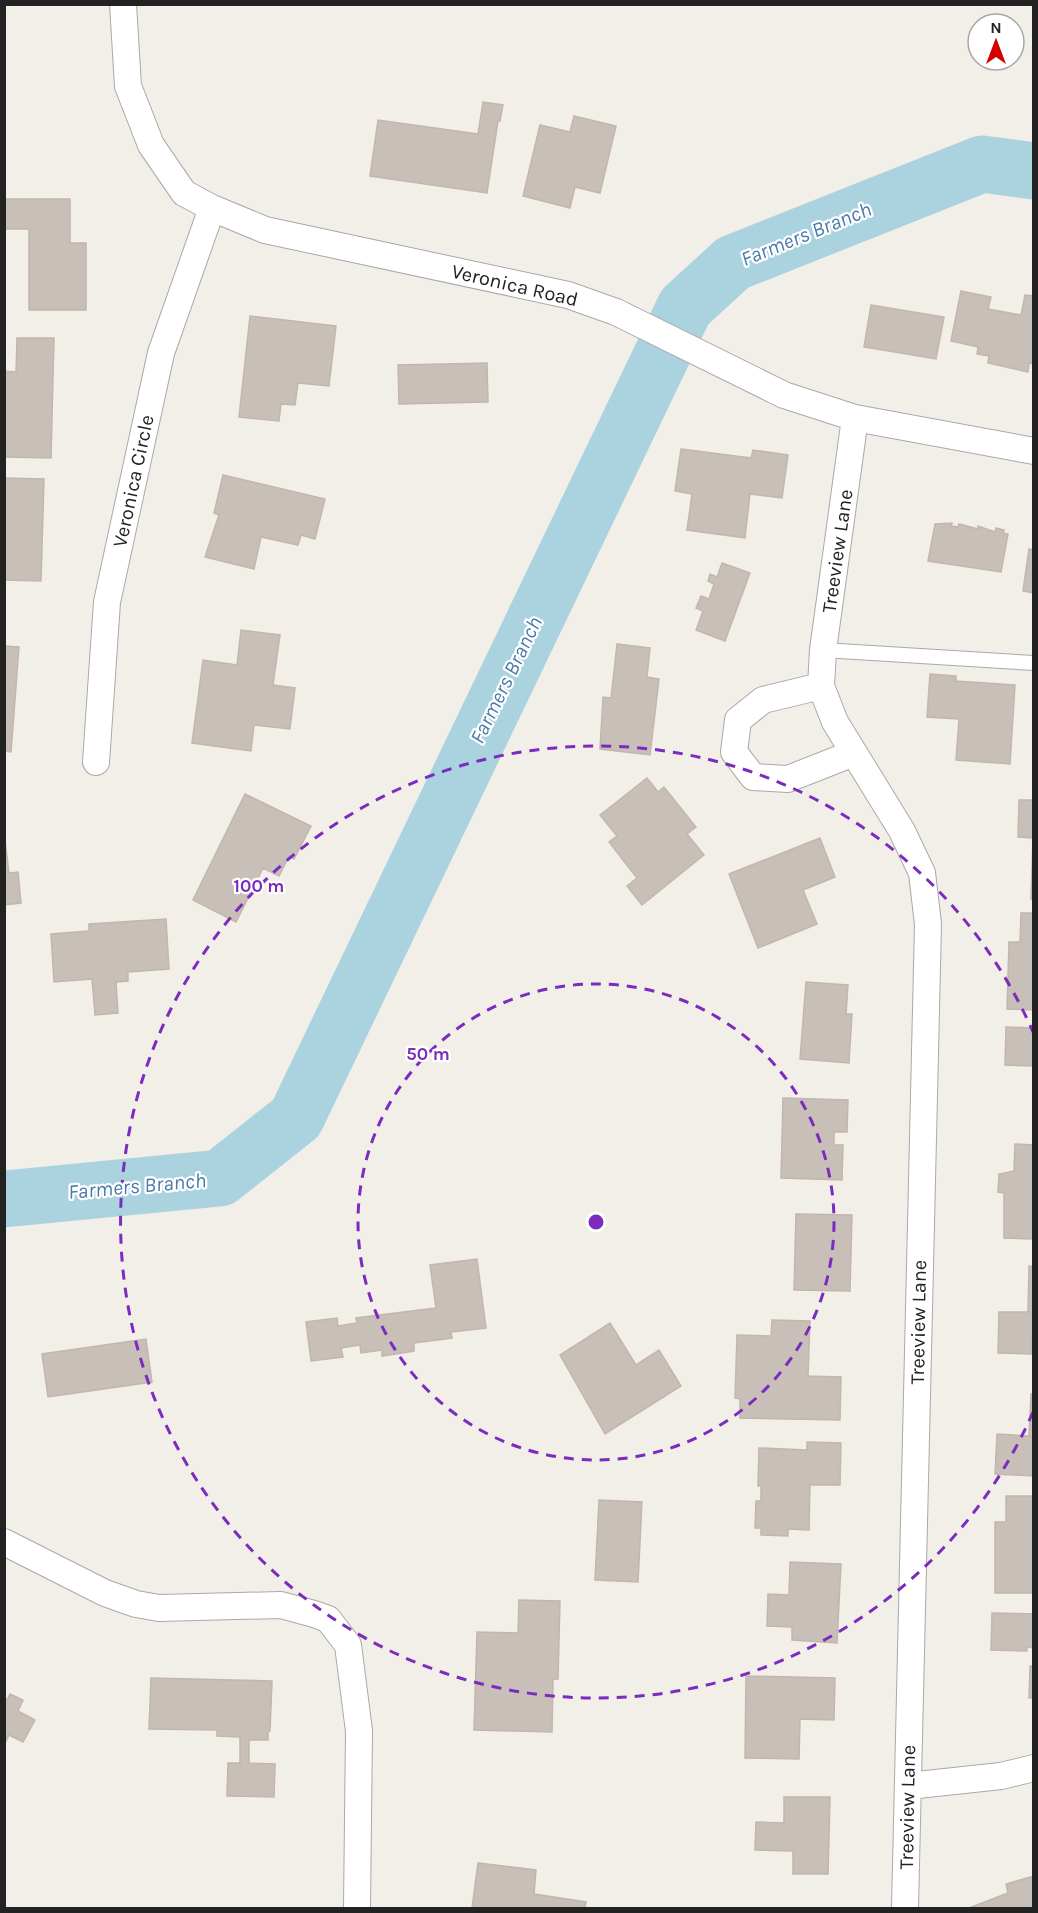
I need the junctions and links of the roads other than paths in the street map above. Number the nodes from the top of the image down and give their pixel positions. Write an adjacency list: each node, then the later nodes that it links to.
1 (123, 4): 2 (street, Veronica Road)
2 (212, 208): 3 (street, Veronica Road); 9 (street, Veronica Circle)
3 (855, 418): 4 (street, Veronica Road); 5 (street, Treeview Lane)
4 (1034, 451)
5 (823, 650): 6 (lane); 7 (street, Treeview Lane)
6 (1034, 663)
7 (821, 686): 8 (street, Treeview Lane); 8 (street)
8 (854, 753): 12 (street, Treeview Lane)
9 (96, 762)
10 (4, 1542): 13 (street)
11 (1034, 1768): 12 (street)
12 (908, 1786): 14 (street, Treeview Lane)
13 (357, 1908)
14 (905, 1908)

